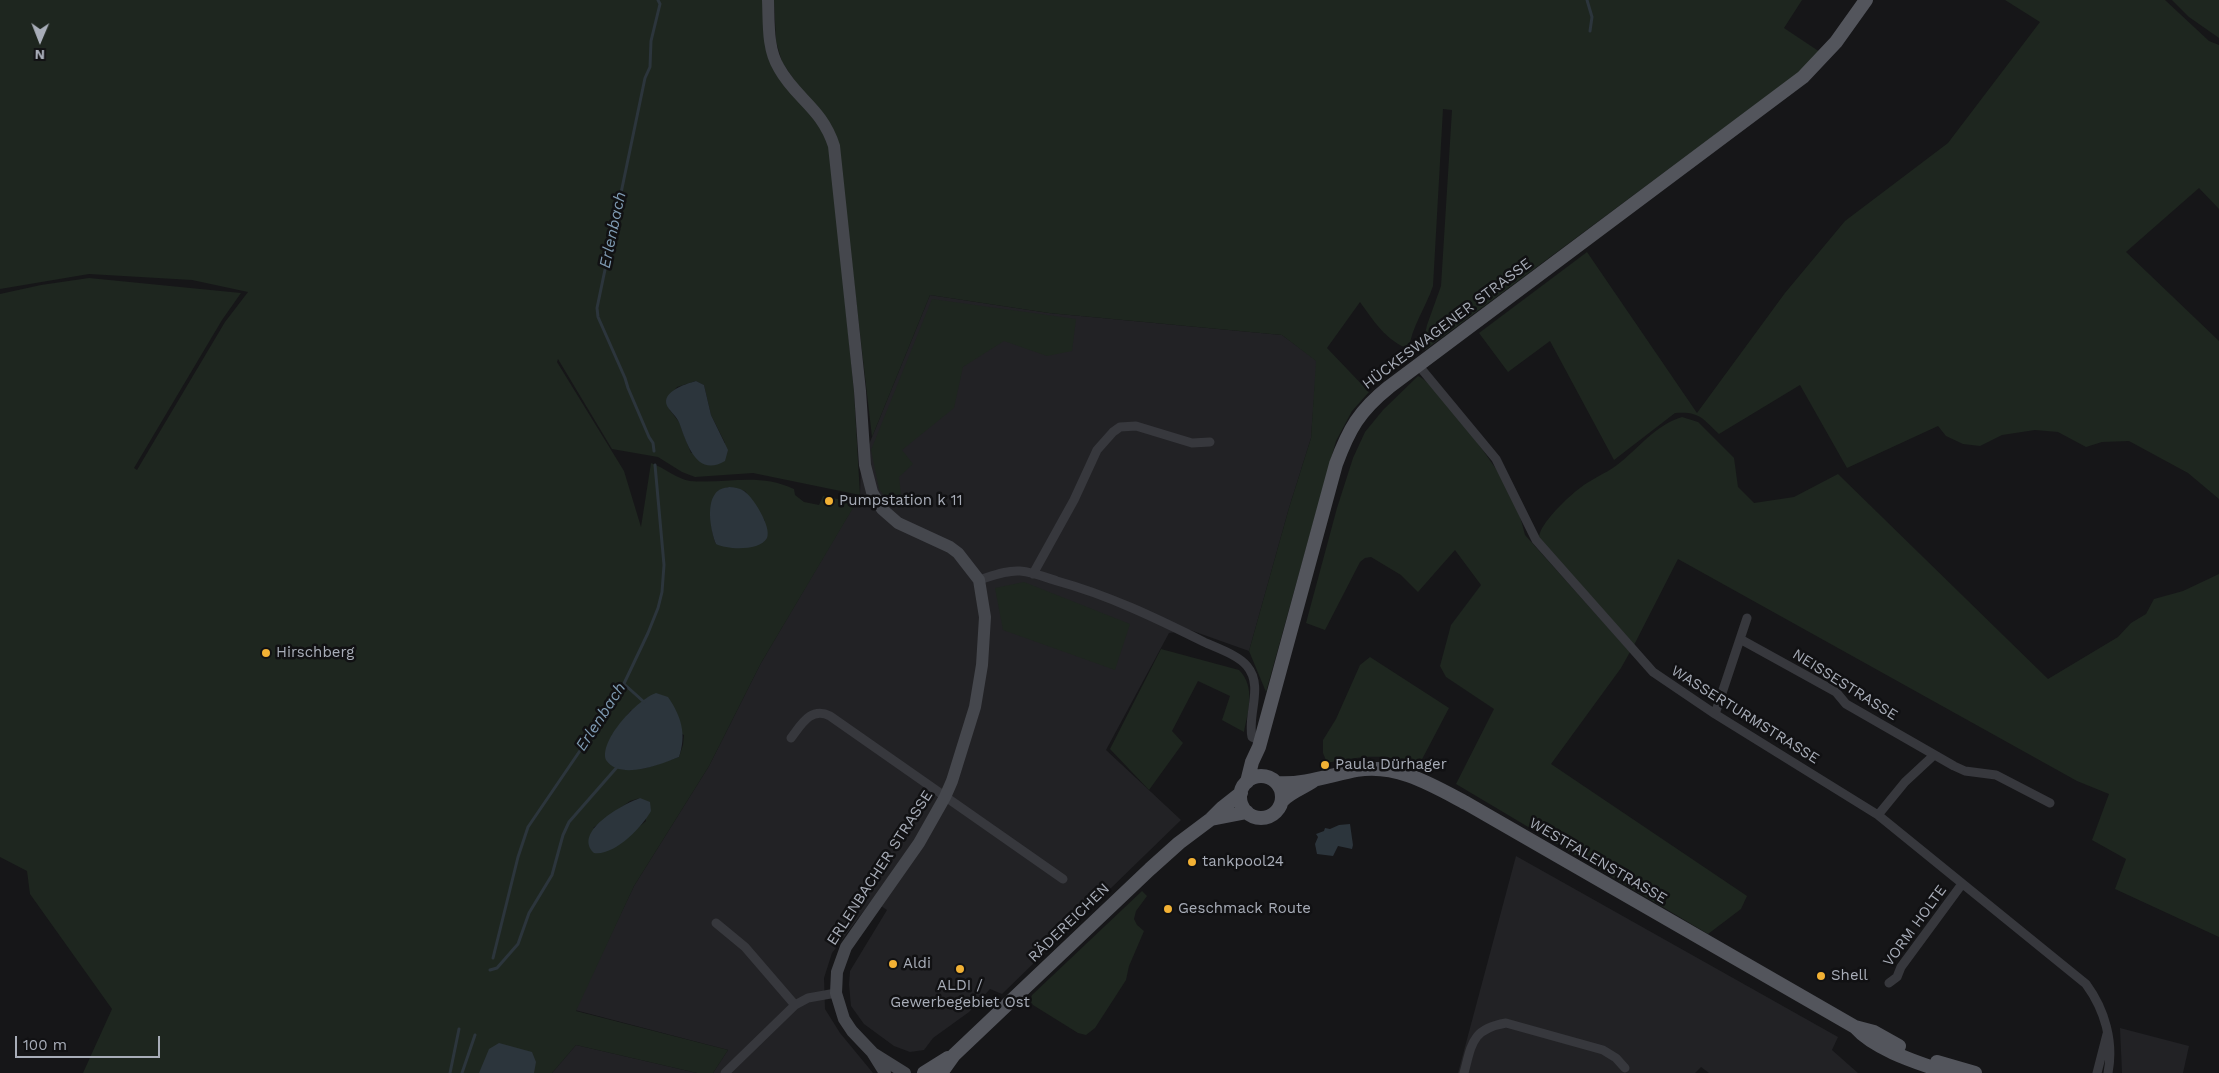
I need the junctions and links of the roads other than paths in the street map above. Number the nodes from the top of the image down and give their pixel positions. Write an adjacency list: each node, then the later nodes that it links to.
1 (768, 0): 6 (street)
2 (1866, 0): 3 (main road, HÜCKESWAGENER STRASSE)
3 (1419, 366): 9 (street, WASSERTURMSTRASSE); 11 (main road, HÜCKESWAGENER STRASSE)
4 (1210, 442): 5 (street)
5 (1033, 574): 6 (street); 11 (street)
6 (979, 580): 16 (street, ERLENBACHER STRASSE)
7 (1747, 618): 8 (street)
8 (1740, 639): 9 (street); 12 (street, NEISSESTRASSE)
9 (1715, 714): 20 (street, WASSERTURMSTRASSE)
10 (790, 738): 16 (street)
11 (1260, 744): 13 (main road, HÜCKESWAGENER STRASSE); 15 (main road, HÜCKESWAGENER STRASSE)
12 (1933, 756): 18 (street, NEISSESTRASSE); 20 (street)
13 (1271, 780): 14 (main road, WESTFALENSTRASSE); 15 (main road); 17 (main road)
14 (1313, 781): 17 (main road, WESTFALENSTRASSE); 28 (main road, WESTFALENSTRASSE)
15 (1244, 788): 19 (main road); 21 (main road, RÄDEREICHEN)
16 (945, 797): 22 (street); 26 (street, ERLENBACHER STRASSE)
17 (1282, 801): 19 (main road)
18 (2050, 803)
19 (1247, 812): 21 (main road, RÄDEREICHEN)
20 (1878, 815): 23 (street, WASSERTURMSTRASSE)
21 (1211, 819): 31 (main road, RÄDEREICHEN)
22 (1063, 879)
23 (1962, 884): 25 (street, VORM HOLTE); 29 (street, WASSERTURMSTRASSE)
24 (716, 923): 27 (street)
25 (1889, 983)
26 (836, 993): 27 (street); 30 (street, ERLENBACHER STRASSE)
27 (795, 1006): 33 (street)
28 (1855, 1027): 39 (main road, WESTFALENSTRASSE); 40 (main road, WESTFALENSTRASSE)
29 (2107, 1034): 41 (street); 42 (street, WASSERTURMSTRASSE)
30 (872, 1052): 34 (street, ERLENBACHER STRASSE); 35 (street, ERLENBACHER STRASSE)
31 (954, 1055): 36 (main road, RÄDEREICHEN); 37 (main road, RÄDEREICHEN)
32 (1625, 1068): 38 (street)
33 (724, 1073)
34 (885, 1073)
35 (905, 1073)
36 (924, 1073)
37 (941, 1073)
38 (1464, 1073)
39 (1948, 1073)
40 (1975, 1073)
41 (2097, 1073)
42 (2108, 1073)

